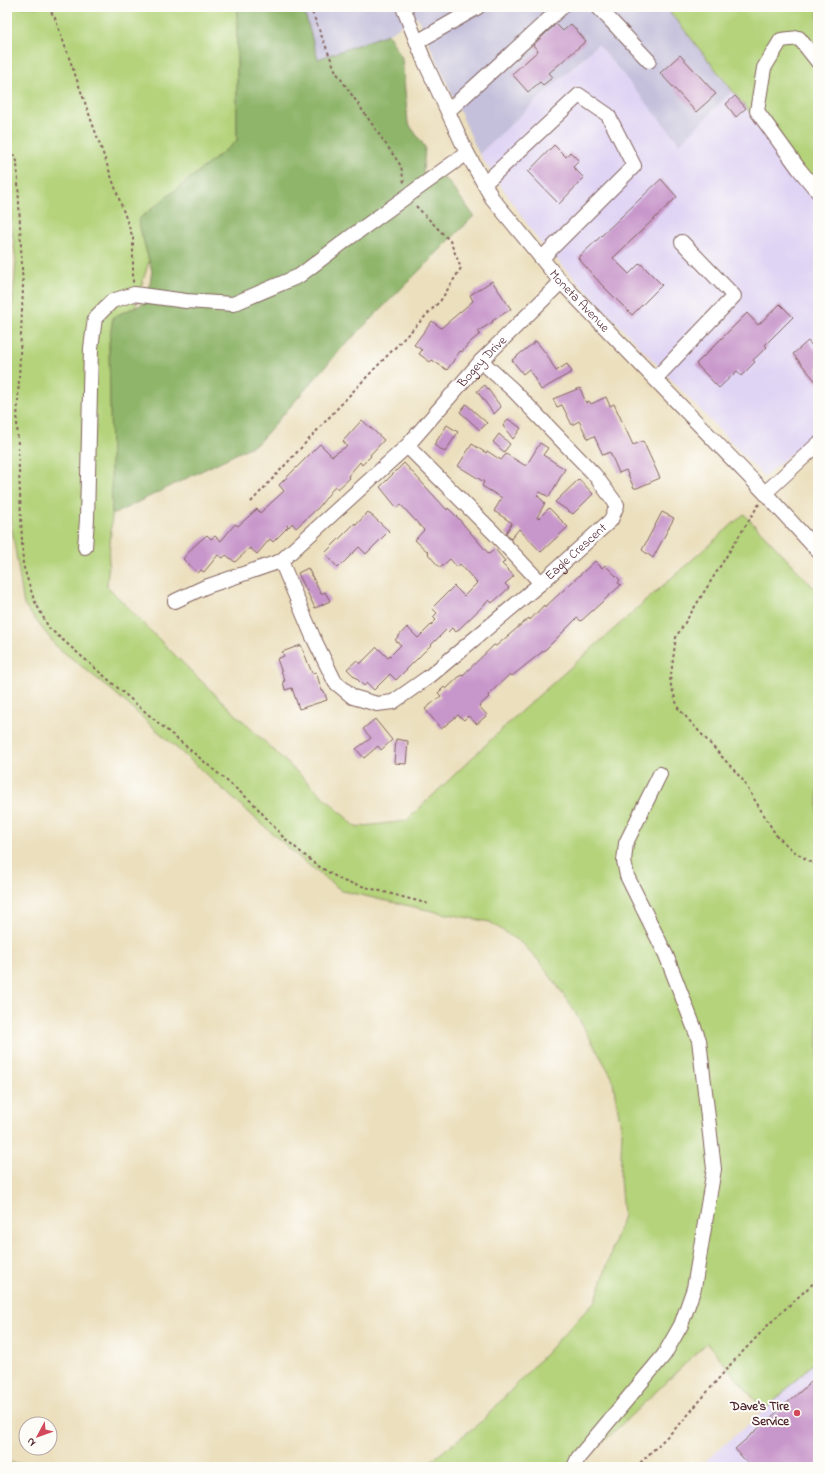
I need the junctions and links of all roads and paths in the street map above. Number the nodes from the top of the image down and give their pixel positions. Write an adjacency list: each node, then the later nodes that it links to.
1 (48, 7): 21 (path)
2 (310, 7): 17 (path)
3 (403, 7): 9 (street, Moneta Avenue)
4 (478, 7): 9 (street)
5 (562, 7): 12 (street)
6 (598, 7): 11 (street)
7 (814, 7): 8 (path)
8 (818, 12)
9 (417, 42): 12 (street, Moneta Avenue)
10 (817, 59): 16 (street)
11 (649, 61)
12 (448, 111): 14 (street, Moneta Avenue)
13 (7, 144): 35 (path)
14 (467, 153): 15 (street, Moneta Avenue); 17 (street)
15 (484, 184): 19 (street, Moneta Avenue); 19 (street)
16 (818, 192)
17 (408, 196): 21 (street); 27 (path)
18 (682, 242): 23 (street)
19 (542, 258): 20 (street, Moneta Avenue)
20 (561, 282): 22 (street, Bogey Drive); 23 (street, Moneta Avenue)
21 (134, 294): 28 (street)
22 (481, 361): 25 (street, Bogey Drive); 31 (street, Eagle Crescent)
23 (656, 380): 26 (street, Moneta Avenue)
24 (818, 444): 26 (street)
25 (407, 446): 30 (street, Bogey Drive); 31 (street, Eagle Crescent)
26 (765, 493): 29 (street, Moneta Avenue); 34 (path)
27 (251, 502)
28 (85, 547)
29 (818, 551)
30 (281, 561): 31 (street); 32 (street)
31 (541, 583)
32 (175, 601)
33 (660, 774): 37 (street)
34 (818, 867)
35 (430, 904)
36 (818, 1279): 38 (path)
37 (574, 1467)
38 (636, 1467)

